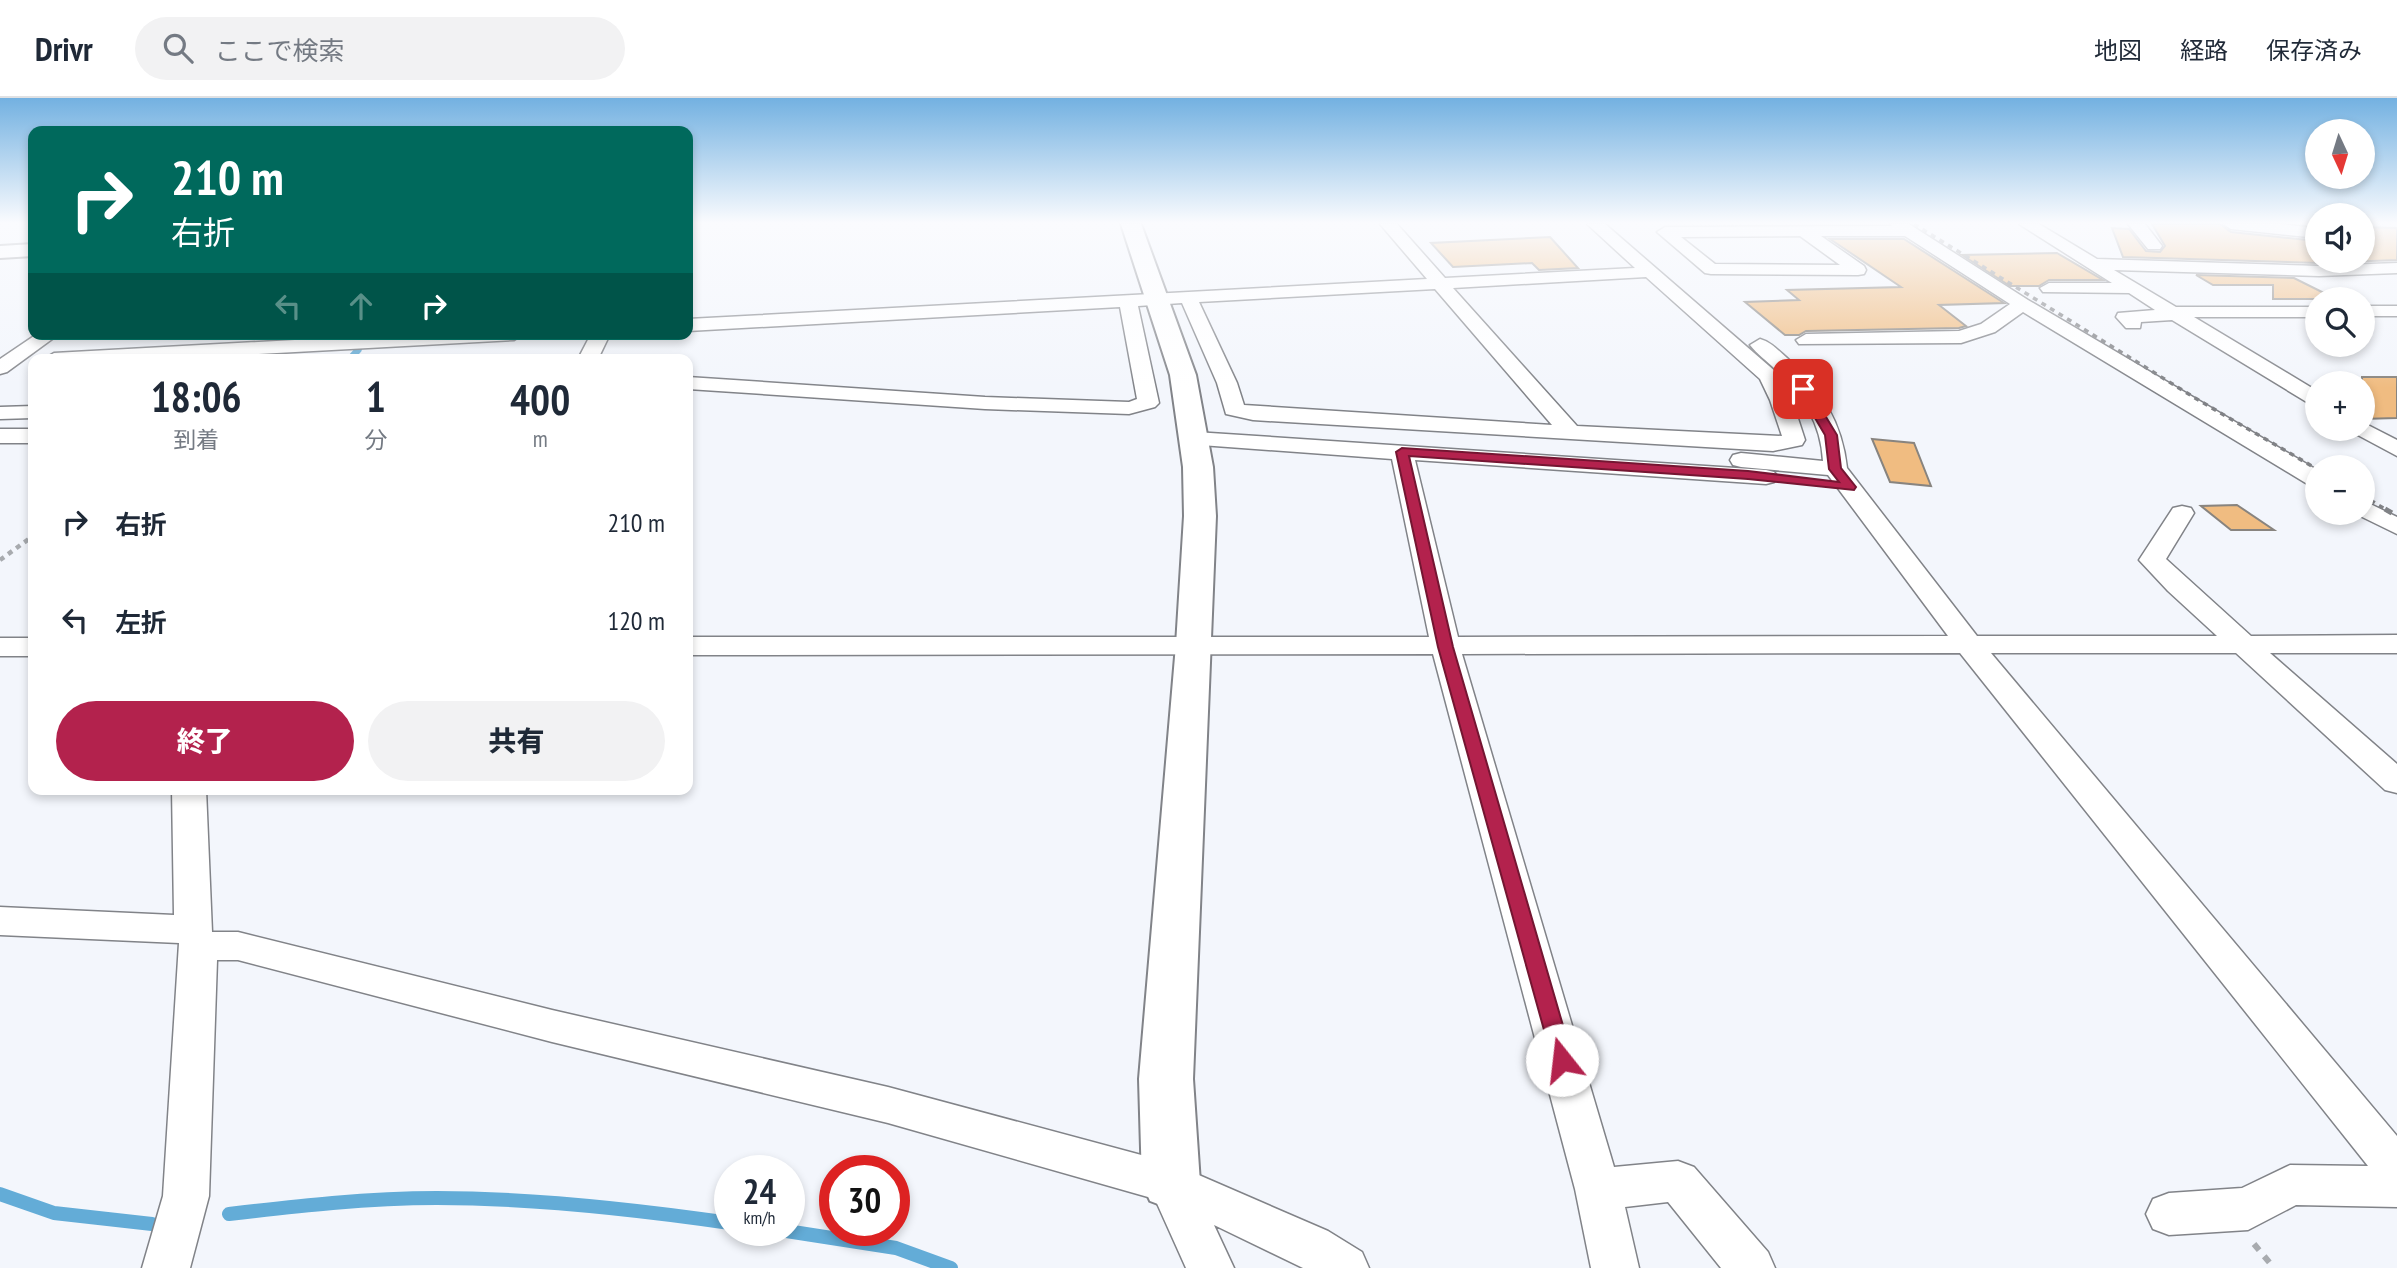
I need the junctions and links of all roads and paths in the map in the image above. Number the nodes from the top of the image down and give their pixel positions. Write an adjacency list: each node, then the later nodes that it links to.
1 (1151, 279): 14 (street)
2 (1435, 279): 10 (street)
3 (1534, 279): 10 (street)
4 (1656, 279): 36 (street)
5 (1685, 279): 44 (street)
6 (1870, 279): 9 (street)
7 (1982, 279): 16 (street)
8 (2116, 279): 12 (street)
9 (1875, 282)
10 (1440, 284): 13 (street); 36 (street)
11 (2049, 288): 12 (street)
12 (2131, 288): 20 (street)
13 (1188, 297): 14 (street); 36 (street)
14 (1159, 299): 15 (street); 40 (street)
15 (1128, 301): 22 (street); 29 (street)
16 (2022, 304): 25 (street); 43 (street)
17 (2397, 311): 19 (street)
18 (2305, 312): 20 (street)
19 (2375, 312)
20 (2174, 313): 21 (street); 30 (street)
21 (2133, 324)
22 (693, 325)
23 (41, 340): 28 (street)
24 (404, 340): 26 (street)
25 (1805, 340)
26 (146, 354)
27 (28, 361): 28 (street)
28 (4, 364)
29 (693, 383)
30 (2305, 393)
31 (28, 412): 32 (street)
32 (0, 413)
33 (1228, 423): 44 (street)
34 (2397, 425): 35 (street)
35 (2375, 426)
36 (1570, 432)
37 (2375, 435): 41 (street)
38 (0, 436): 39 (street)
39 (28, 436)
40 (1195, 439): 42 (street); 52 (street)
41 (2397, 449)
42 (1402, 452): 44 (street); 57 (street)
43 (2305, 473)
44 (1842, 478): 53 (street)
45 (2182, 513): 50 (street)
46 (2375, 514): 47 (street)
47 (2397, 527)
48 (28, 540): 49 (path)
49 (0, 560)
50 (2241, 644): 51 (street); 53 (street); 58 (street)
51 (2397, 644)
52 (1194, 645): 54 (street); 57 (street); 63 (street)
53 (1969, 645): 57 (street); 62 (street)
54 (693, 646)
55 (0, 647): 56 (street)
56 (28, 647)
57 (1446, 647): 65 (street)
58 (2397, 782)
59 (189, 795): 61 (street)
60 (0, 921): 61 (street)
61 (196, 938): 63 (street); 67 (street)
62 (2397, 1169)
63 (1171, 1183): 68 (street); 69 (street)
64 (2397, 1187): 66 (street)
65 (1598, 1189): 70 (street); 71 (street)
66 (2169, 1214)
67 (166, 1268)
68 (1210, 1268)
69 (1345, 1268)
70 (1615, 1268)
71 (1751, 1268)

